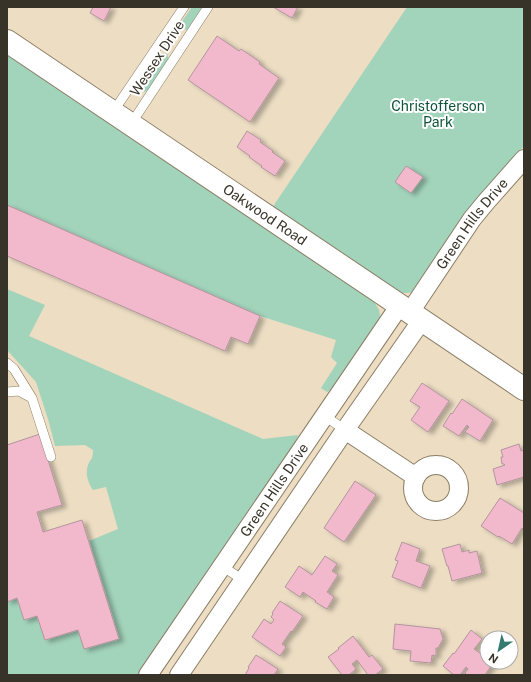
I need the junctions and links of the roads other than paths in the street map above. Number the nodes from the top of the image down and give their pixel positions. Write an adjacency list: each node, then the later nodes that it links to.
1 (184, 7): 4 (lane, Wessex Drive)
2 (208, 7): 4 (lane, Wessex Drive)
3 (7, 41): 4 (street, Oakwood Road)
4 (122, 118): 6 (street, Oakwood Road)
5 (524, 159): 6 (street, Green Hills Drive)
6 (411, 312): 8 (street, Oakwood Road); 11 (street, Green Hills Drive); 12 (street, Green Hills Drive)
7 (7, 363): 10 (lane)
8 (524, 388)
9 (7, 392): 10 (lane)
10 (32, 398): 13 (lane)
11 (325, 416): 12 (lane); 15 (street, Green Hills Drive)
12 (345, 430): 14 (street); 16 (street, Green Hills Drive)
13 (51, 457)
14 (416, 477)
15 (222, 566): 16 (lane); 17 (street, Green Hills Drive)
16 (243, 580): 18 (street, Green Hills Drive)
17 (148, 675)
18 (179, 675)

